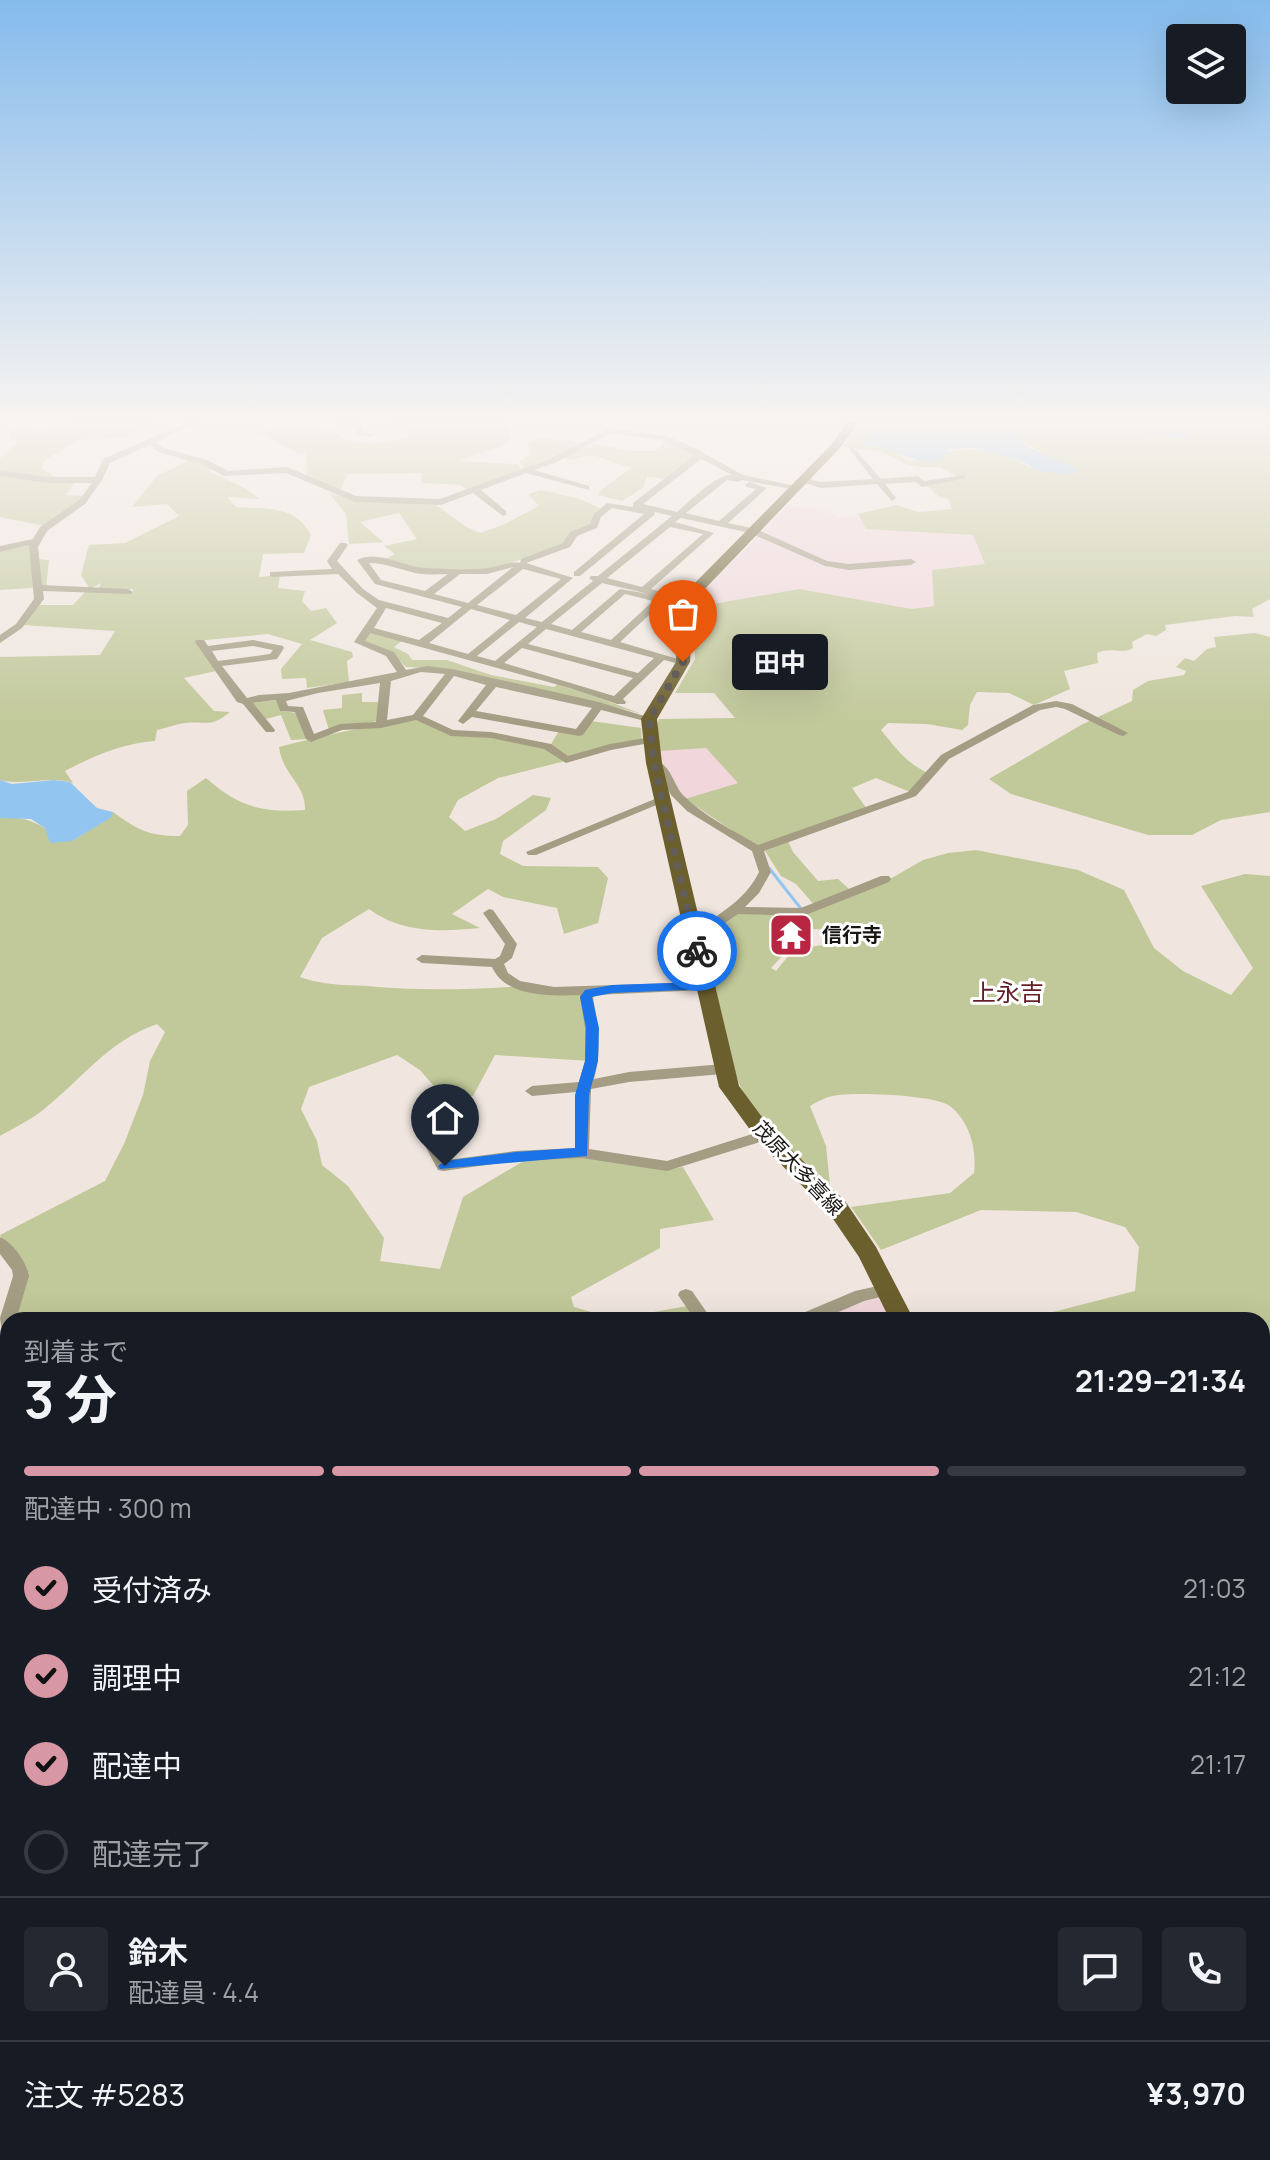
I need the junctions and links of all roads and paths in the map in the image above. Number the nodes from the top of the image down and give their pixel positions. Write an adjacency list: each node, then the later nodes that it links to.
1 (53, 522): 11 (street)
2 (595, 522): 19 (street)
3 (640, 522): 19 (street)
4 (673, 522): 8 (street)
5 (711, 522): 9 (street)
6 (724, 522): 9 (street)
7 (762, 522): 10 (main road)
8 (670, 524): 20 (street); 23 (street)
9 (721, 524): 10 (street)
10 (753, 531): 14 (street); 27 (main road)
11 (36, 541): 13 (street); 22 (street)
12 (343, 545): 17 (street)
13 (0, 549)
14 (911, 562)
15 (522, 565): 16 (street); 29 (street); 30 (street)
16 (459, 570): 21 (street); 26 (street)
17 (339, 571): 18 (street); 24 (street)
18 (273, 574)
19 (577, 574): 20 (street)
20 (601, 580): 23 (street); 32 (street)
21 (378, 582): 24 (street); 26 (street)
22 (39, 588): 25 (street); 35 (street)
23 (644, 590): 27 (street)
24 (360, 591): 28 (street)
25 (128, 592)
26 (427, 594): 29 (street)
27 (687, 601): 41 (main road)
28 (380, 603): 31 (street); 33 (street)
29 (471, 606): 30 (street); 31 (street)
30 (519, 618): 32 (street); 40 (street)
31 (450, 622): 36 (street)
32 (545, 625): 34 (street); 38 (street)
33 (368, 629): 36 (street); 45 (street)
34 (574, 633): 37 (street); 37 (street)
35 (0, 640)
36 (422, 643): 40 (street)
37 (613, 643): 39 (street)
38 (521, 645): 43 (street); 46 (street)
39 (662, 656): 41 (street); 46 (street)
40 (470, 657): 43 (street)
41 (683, 662): 54 (main road)
42 (216, 664): 42 (street); 51 (street)
43 (497, 664): 50 (street)
44 (452, 672): 45 (street); 48 (street); 53 (street)
45 (403, 673): 47 (street)
46 (640, 677): 50 (street)
47 (386, 679): 49 (street); 55 (street)
48 (493, 683): 52 (street); 52 (street)
49 (284, 696): 51 (street); 55 (street)
50 (616, 700): 54 (street)
51 (247, 702): 56 (street)
52 (599, 705): 54 (street)
53 (417, 717): 55 (street); 58 (street)
54 (650, 717): 58 (main road, 茂原大多喜線)
55 (381, 725)
56 (270, 730)
57 (1123, 733): 61 (street)
58 (651, 740): 59 (main road, 茂原大多喜線)
59 (654, 763): 60 (main road, 茂原大多喜線); 61 (street)
60 (662, 799): 62 (street); 66 (main road, 茂原大多喜線)
61 (757, 849): 64 (street)
62 (532, 852)
63 (885, 879): 64 (street)
64 (733, 910): 66 (street)
65 (489, 913): 68 (street)
66 (694, 938): 69 (main road, 茂原大多喜線)
67 (422, 959): 68 (street)
68 (497, 963): 70 (street)
69 (704, 986): 70 (street); 71 (main road, 茂原大多喜線)
70 (589, 993): 72 (street)
71 (723, 1069): 72 (street); 74 (main road, 茂原大多喜線)
72 (585, 1085): 73 (street); 76 (street)
73 (532, 1091)
74 (765, 1135): 76 (street); 78 (main road, 茂原大多喜線)
75 (429, 1140): 76 (street)
76 (582, 1153)
77 (0, 1243): 80 (street)
78 (887, 1290): 82 (street); 83 (main road, 茂原大多喜線)
79 (686, 1295): 81 (street)
80 (9, 1312)
81 (698, 1312)
82 (822, 1312)
83 (898, 1312)

